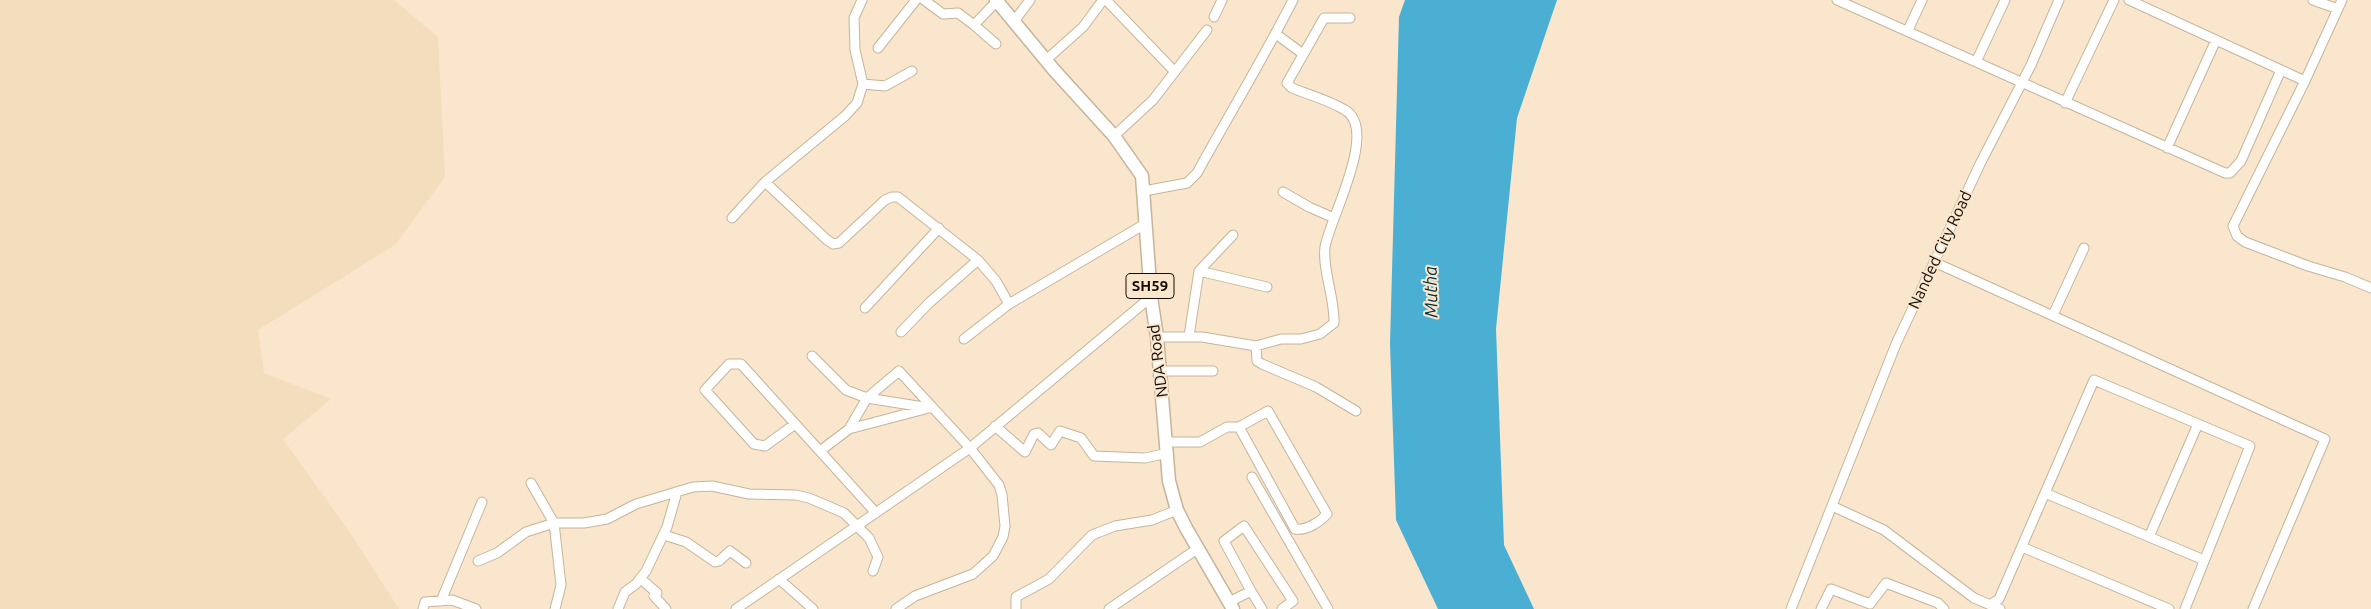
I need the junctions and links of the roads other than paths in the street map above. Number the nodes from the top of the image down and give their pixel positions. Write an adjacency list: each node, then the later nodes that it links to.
1 (862, 0): 35 (street)
2 (916, 0): 26 (street)
3 (924, 0): 20 (street)
4 (996, 0): 19 (main road, NDA Road / SH59); 20 (street)
5 (1030, 0): 19 (street)
6 (1105, 0): 28 (street); 32 (street)
7 (1222, 0): 17 (street)
8 (1293, 0): 23 (street)
9 (1837, 0): 22 (street)
10 (1922, 0): 22 (street)
11 (2005, 0): 29 (street)
12 (2060, 0): 34 (street, Nanded City Road)
13 (2114, 0): 36 (street)
14 (2129, 0): 24 (street)
15 (2319, 1): 16 (street)
16 (2340, 4): 33 (street)
17 (1214, 17)
18 (1350, 18): 27 (street)
19 (1015, 20): 28 (main road, NDA Road / SH59)
20 (974, 25): 25 (street)
21 (1207, 30): 32 (street)
22 (1908, 30): 29 (street)
23 (1276, 34): 27 (street); 40 (street)
24 (2216, 40): 30 (street); 38 (street)
25 (996, 44)
26 (878, 48)
27 (1303, 54): 43 (street)
28 (1046, 60): 37 (main road, NDA Road / SH59)
29 (1976, 62): 34 (street)
30 (2281, 70): 33 (street); 38 (street)
31 (912, 71): 35 (street)
32 (1174, 72): 37 (street)
33 (2305, 82): 52 (street)
34 (2022, 83): 36 (street); 49 (street, Nanded City Road)
35 (863, 84): 39 (street)
36 (2065, 103): 38 (street)
37 (1114, 136): 40 (main road, NDA Road / SH59)
38 (2166, 148)
39 (765, 182): 42 (street); 45 (street)
40 (1144, 191): 44 (main road, NDA Road / SH59)
41 (1284, 192): 43 (street)
42 (732, 218)
43 (1334, 218): 61 (street)
44 (1145, 224): 53 (main road, NDA Road / SH59); 54 (street)
45 (939, 228): 48 (street); 55 (street)
46 (1233, 235): 50 (street)
47 (2084, 248): 56 (street)
48 (978, 260): 54 (street); 57 (street)
49 (1934, 262): 56 (street); 81 (street, Nanded City Road)
50 (1200, 271): 51 (street); 58 (street)
51 (1267, 287)
52 (2371, 288)
53 (1151, 297): 59 (main road, NDA Road / SH59); 70 (street)
54 (1009, 304): 60 (street)
55 (865, 308)
56 (2052, 315): 120 (street)
57 (901, 332)
58 (1189, 336): 59 (street); 61 (street)
59 (1157, 337): 63 (main road, NDA Road / SH59)
60 (964, 340)
61 (1256, 346): 67 (street)
62 (812, 356): 65 (street)
63 (1160, 370): 64 (street); 73 (main road, NDA Road / SH59)
64 (1214, 371)
65 (867, 398): 66 (street); 66 (street); 72 (street)
66 (930, 408): 72 (street); 74 (street)
67 (1356, 411)
68 (795, 424): 68 (street); 75 (street)
69 (2198, 424): 79 (street); 87 (street); 90 (street)
70 (995, 426): 73 (street); 74 (street)
71 (1239, 427): 71 (street); 73 (street)
72 (849, 429): 75 (street)
73 (1167, 447): 82 (main road, NDA Road / SH59)
74 (970, 448): 83 (street); 108 (street)
75 (820, 451): 83 (street)
76 (1252, 477): 113 (street)
77 (531, 483): 84 (street)
78 (677, 492): 84 (street); 85 (street); 86 (street)
79 (2045, 493): 87 (street); 88 (street)
80 (482, 502): 97 (street)
81 (1832, 506): 98 (street); 114 (street, Nanded City Road)
82 (1177, 510): 89 (main road, NDA Road / SH59); 109 (street)
83 (876, 513): 85 (street)
84 (554, 523): 91 (street); 103 (street)
85 (857, 526): 93 (street); 95 (street)
86 (664, 535): 92 (street); 94 (street)
87 (2149, 537): 90 (street)
88 (2022, 548): 98 (street); 118 (street)
89 (1197, 549): 99 (main road, NDA Road / SH59); 110 (street)
90 (2204, 560): 119 (street)
91 (478, 561)
92 (746, 563)
93 (873, 571)
94 (641, 578): 104 (street); 105 (street)
95 (779, 578): 106 (street); 107 (street)
96 (1251, 591): 99 (street); 111 (street); 112 (street)
97 (441, 601): 100 (street); 101 (street)
98 (1990, 605): 117 (street)
99 (1231, 606)
100 (466, 607): 102 (street)
101 (423, 609)
102 (476, 609)
103 (555, 609)
104 (618, 609)
105 (666, 609)
106 (736, 609)
107 (813, 609)
108 (896, 609)
109 (1016, 609)
110 (1109, 609)
111 (1262, 609)
112 (1282, 609)
113 (1328, 609)
114 (1791, 609)
115 (1821, 609): 116 (street)
116 (1944, 609)
117 (2000, 609)
118 (2169, 609)
119 (2185, 609)
120 (2253, 609)

